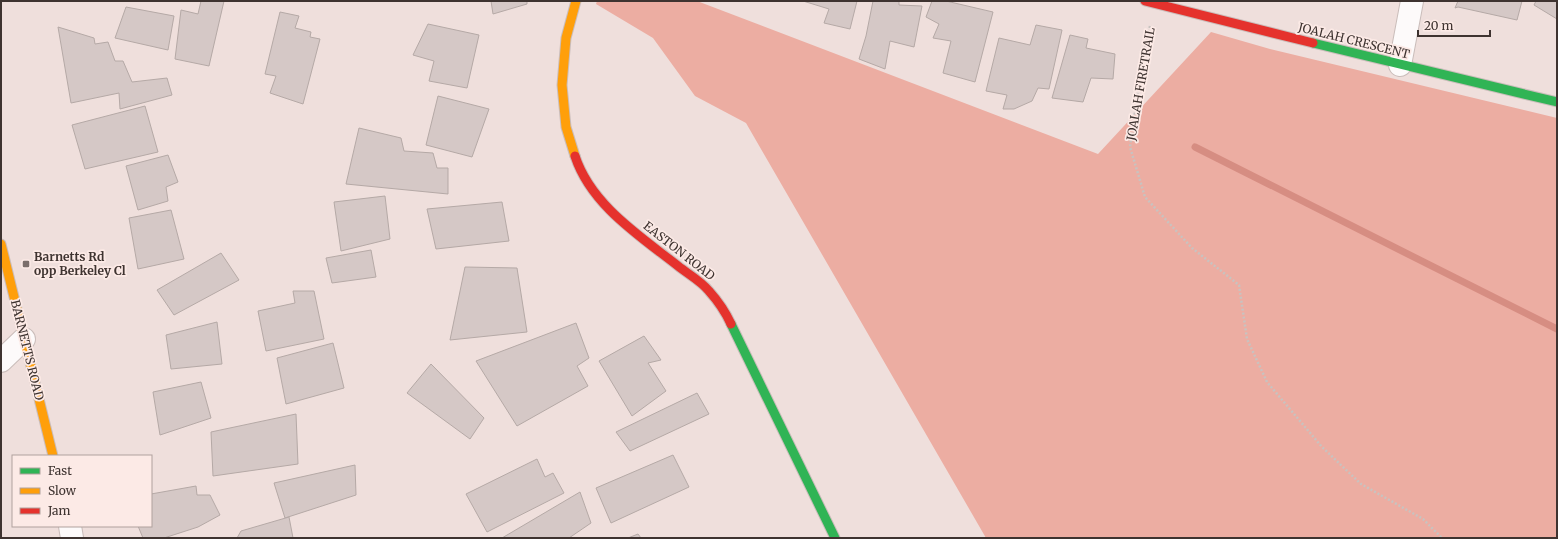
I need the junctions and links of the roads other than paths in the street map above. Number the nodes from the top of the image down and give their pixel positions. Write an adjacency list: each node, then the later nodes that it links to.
1 (576, 1): 12 (street, EASTON ROAD)
2 (1145, 1): 4 (street, JOALAH CRESCENT)
3 (1412, 1): 4 (street)
4 (1400, 65): 5 (street, JOALAH CRESCENT)
5 (1557, 102)
6 (1, 244): 7 (street, BARNETTS ROAD)
7 (24, 339): 8 (street); 9 (street, BARNETTS ROAD)
8 (1, 361)
9 (52, 455)
10 (70, 527): 11 (street)
11 (72, 538)
12 (835, 538)

